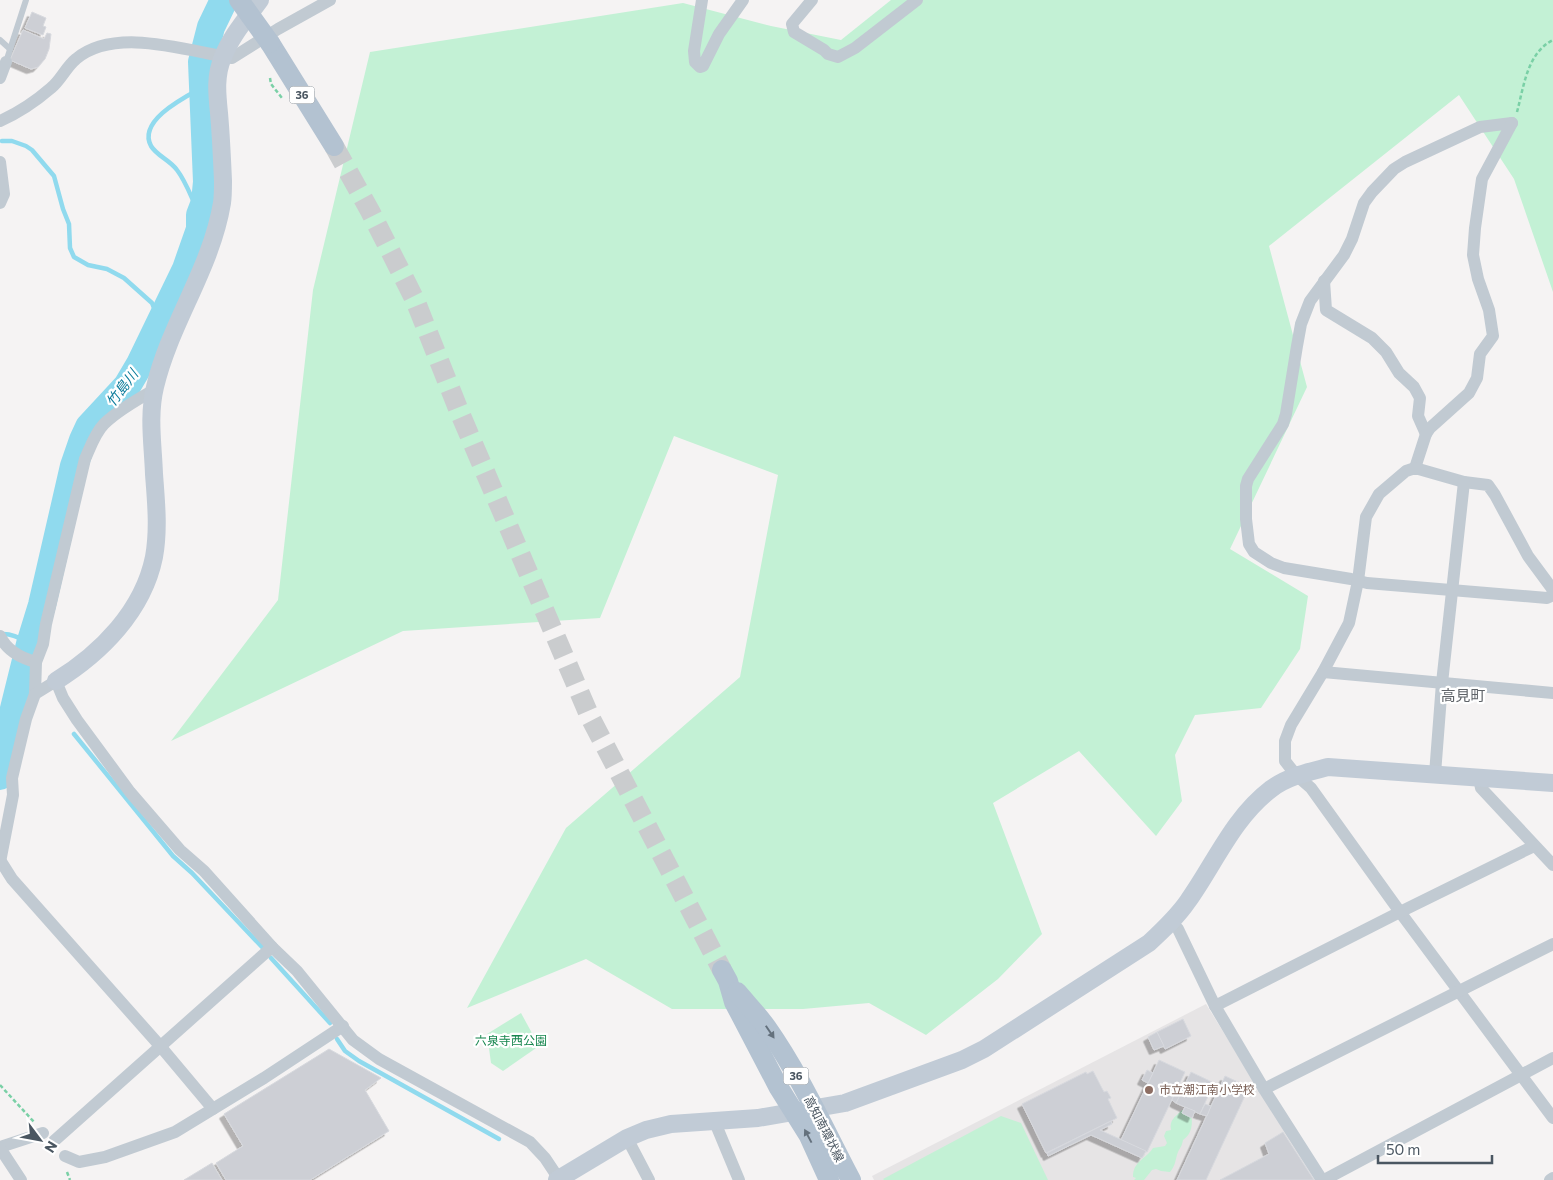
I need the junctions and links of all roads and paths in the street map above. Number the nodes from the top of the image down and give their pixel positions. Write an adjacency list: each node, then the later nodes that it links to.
1 (26, 0): 11 (lane)
2 (239, 0): 17 (main road, 36, bridge)
3 (260, 0): 12 (street)
4 (330, 0): 12 (street)
5 (702, 0): 6 (street)
6 (743, 0)
7 (812, 0): 8 (street)
8 (917, 0)
9 (0, 40): 11 (lane)
10 (1553, 40): 16 (path)
11 (10, 49): 13 (lane)
12 (216, 55): 15 (street); 23 (street)
13 (6, 62): 14 (street)
14 (0, 78)
15 (0, 121)
16 (1512, 123): 20 (street); 24 (street)
17 (334, 146)
18 (0, 162): 19 (street)
19 (0, 203)
20 (1324, 281): 21 (street); 22 (street)
21 (1326, 310): 22 (street); 24 (street)
22 (1304, 317): 27 (street)
23 (154, 390): 32 (street); 34 (street)
24 (1426, 434): 25 (street)
25 (1415, 468): 26 (street); 27 (street)
26 (1464, 482): 28 (street); 29 (street)
27 (1358, 581): 28 (street); 33 (street)
28 (1453, 590): 30 (street); 35 (street)
29 (1553, 590)
30 (1553, 595)
31 (0, 636): 32 (street)
32 (30, 660): 37 (street)
33 (1323, 672): 35 (street); 39 (street)
34 (56, 681): 37 (street); 48 (street)
35 (1442, 683): 36 (street); 38 (street)
36 (1553, 693)
37 (35, 694): 43 (street)
38 (1435, 774): 39 (street); 40 (street)
39 (1296, 775): 45 (street); 46 (street)
40 (1479, 778): 41 (street); 42 (street)
41 (1553, 783)
42 (1534, 846): 44 (street); 45 (street)
43 (0, 861): 52 (street)
44 (1553, 865)
45 (1400, 912): 49 (street); 50 (street)
46 (1170, 922): 50 (street); 56 (street)
47 (1553, 944): 49 (street)
48 (272, 947): 51 (street); 52 (street)
49 (1459, 991): 54 (street); 55 (street)
50 (1215, 1006): 55 (street)
51 (343, 1026): 57 (street); 64 (street)
52 (161, 1047): 57 (street); 62 (street)
53 (1553, 1058): 54 (street)
54 (1521, 1075): 59 (street); 70 (street)
55 (1264, 1089): 70 (street)
56 (814, 1107): 58 (street); 58 (main road, 高知南環状線 / 36, one-way to 56); 69 (main road, 高知南環状線 / 36)
57 (213, 1108): 63 (street)
58 (794, 1112): 60 (street); 68 (main road, 高知南環状線 / 36, one-way to 58)
59 (1553, 1118)
60 (714, 1120): 61 (street); 67 (street)
61 (627, 1138): 64 (street); 66 (street)
62 (0, 1147): 65 (street)
63 (65, 1156)
64 (558, 1179)
65 (22, 1180)
66 (649, 1180)
67 (739, 1180)
68 (830, 1180)
69 (851, 1180)
70 (1323, 1180)

